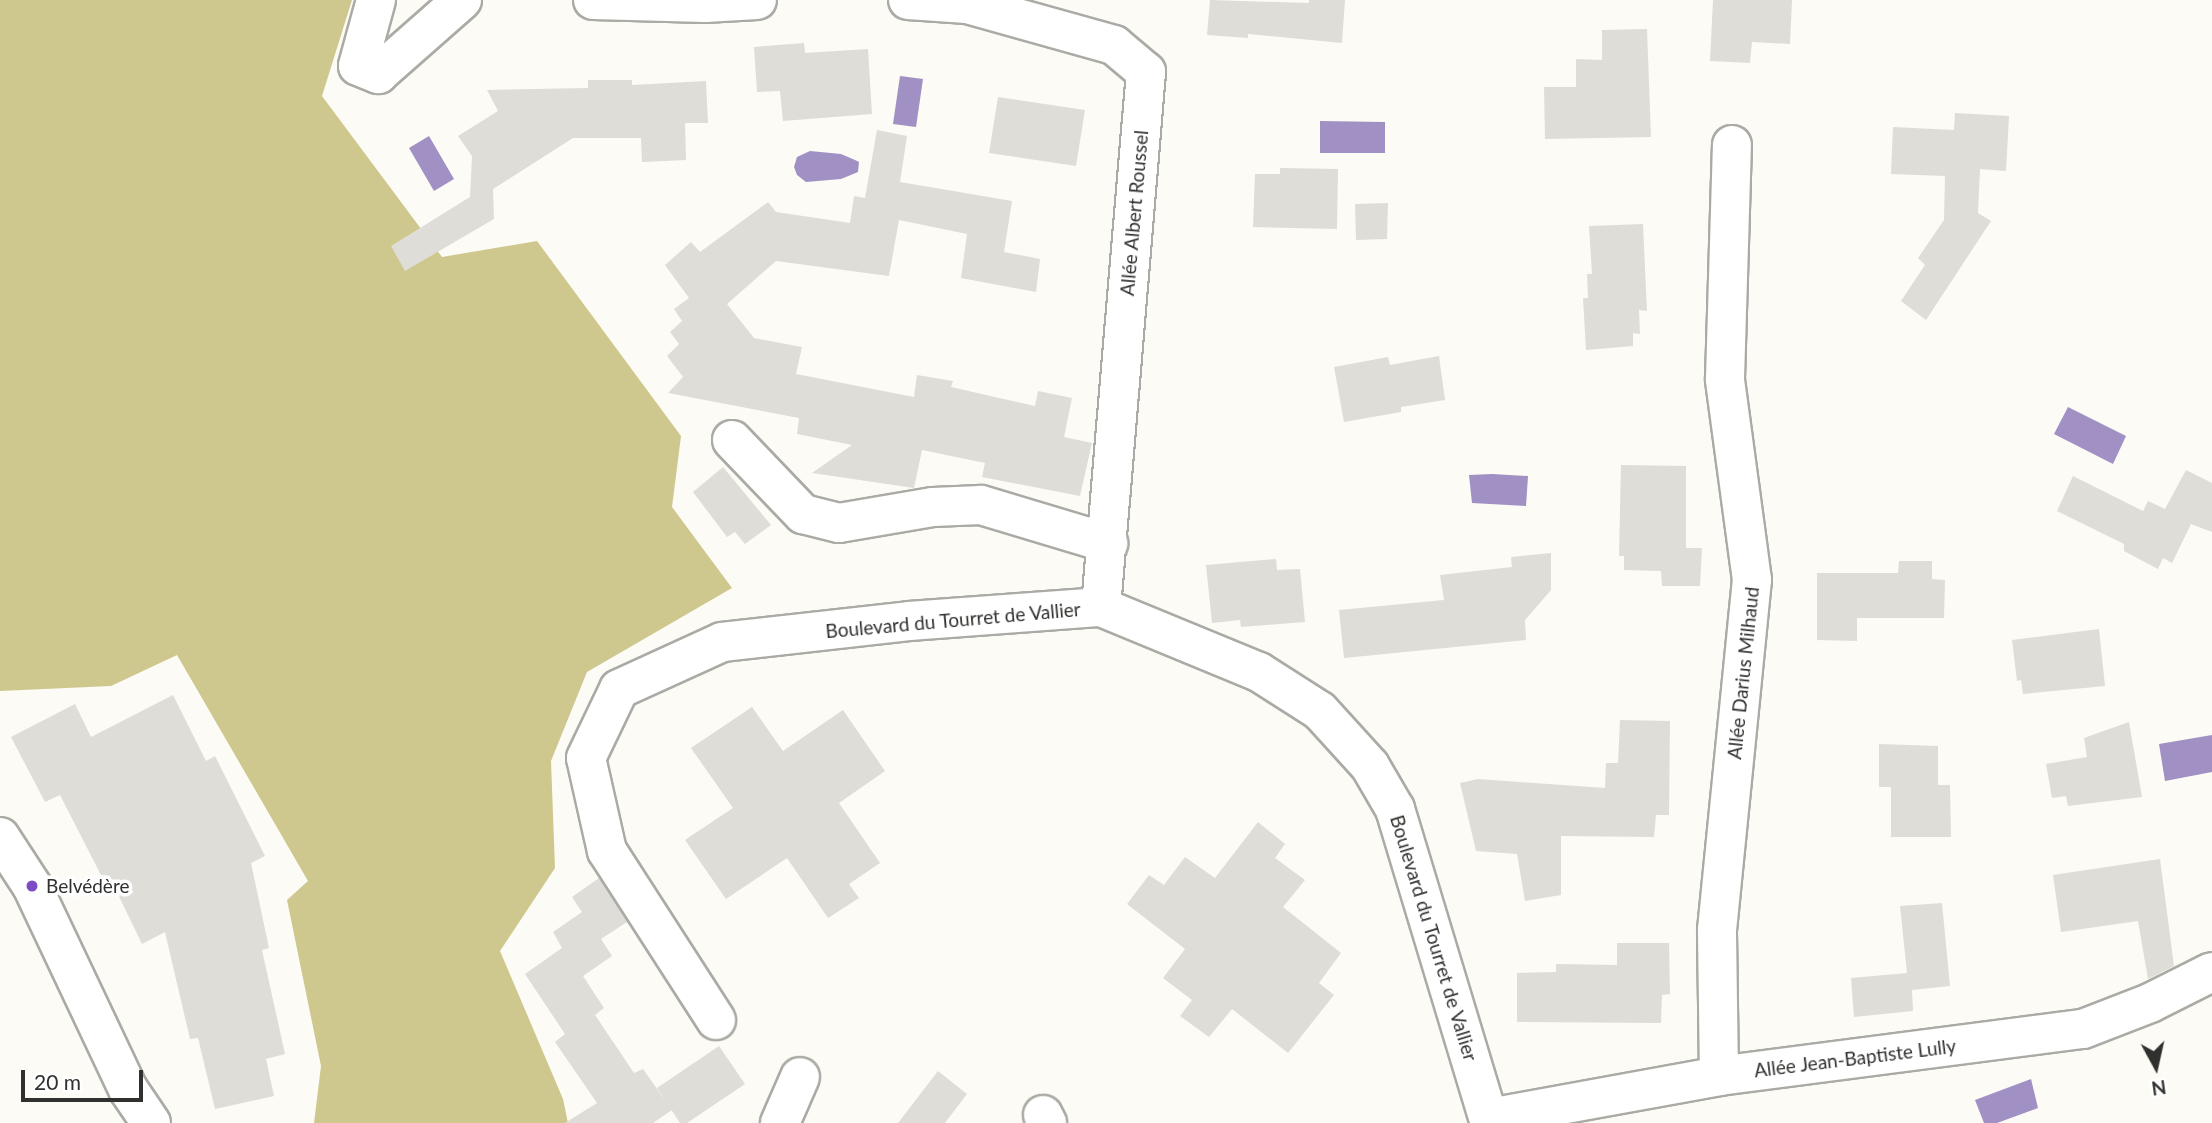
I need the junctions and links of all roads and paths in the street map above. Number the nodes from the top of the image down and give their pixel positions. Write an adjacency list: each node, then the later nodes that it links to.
1 (376, 0): 2 (street)
2 (462, 0)
3 (593, 0): 4 (street)
4 (757, 0)
5 (908, 0): 8 (street, Allée Albert Roussel)
6 (1732, 145): 13 (street, Allée Darius Milhaud)
7 (732, 440): 8 (street)
8 (1108, 543): 9 (street, Allée Albert Roussel)
9 (1101, 607): 12 (street, Boulevard du Tourret de Vallier); 15 (street, Boulevard du Tourret de Vallier)
10 (0, 837): 16 (street)
11 (2212, 972): 13 (street, Allée Jean-Baptiste Lully)
12 (716, 1020)
13 (1719, 1076): 15 (street, Allée Jean-Baptiste Lully)
14 (800, 1077): 17 (street)
15 (1489, 1120)
16 (151, 1123)
17 (780, 1123)

